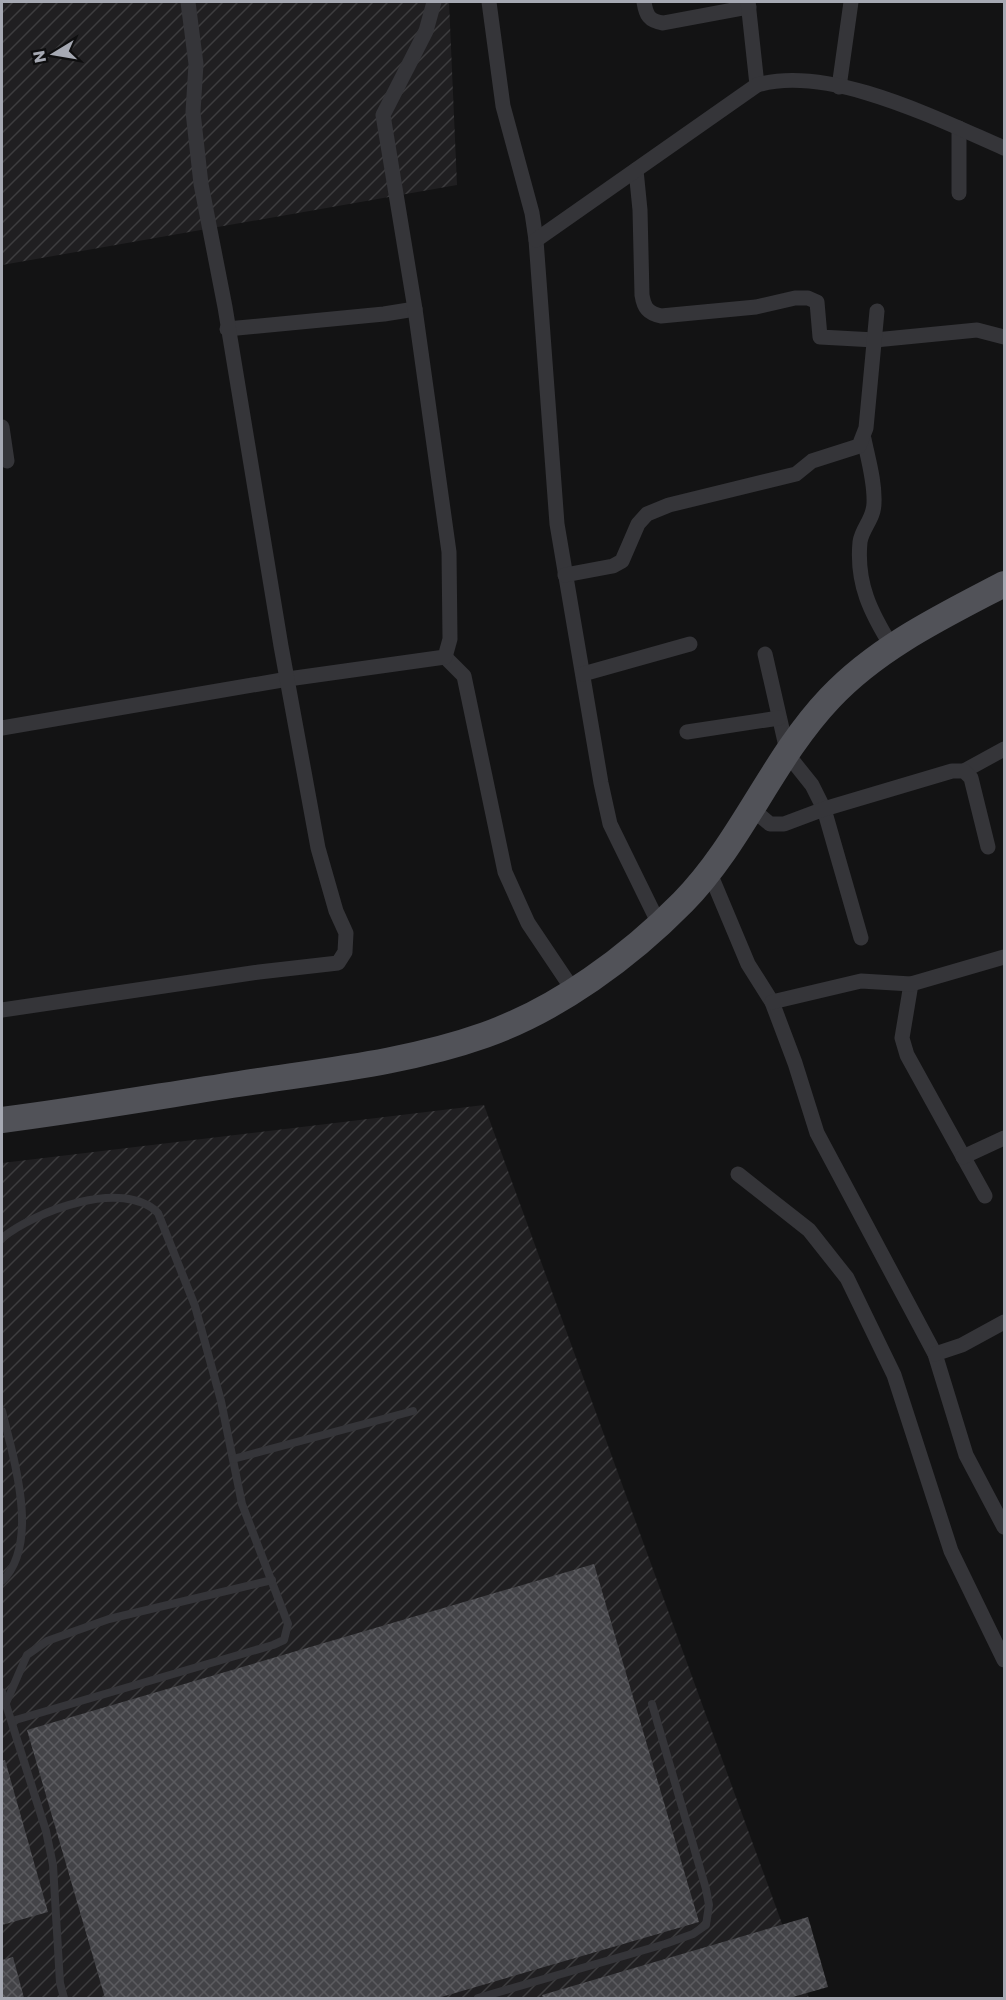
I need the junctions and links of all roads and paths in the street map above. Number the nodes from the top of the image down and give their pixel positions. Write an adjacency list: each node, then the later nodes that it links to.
1 (188, 2): 16 (street)
2 (434, 2): 14 (street)
3 (489, 2): 13 (street)
4 (644, 2): 6 (street)
5 (851, 2): 8 (street)
6 (749, 4): 7 (street)
7 (757, 86): 8 (street); 11 (street)
8 (839, 87): 9 (street)
9 (959, 128): 10 (street); 12 (street)
10 (1005, 148)
11 (636, 170): 13 (street); 18 (street)
12 (959, 193)
13 (536, 240): 22 (street)
14 (416, 309): 16 (street); 27 (street)
15 (877, 311): 18 (street)
16 (227, 329): 29 (street)
17 (1005, 337): 18 (street)
18 (875, 340): 20 (street)
19 (2, 428): 21 (street)
20 (864, 439): 22 (street); 25 (street)
21 (8, 461)
22 (566, 575): 28 (street)
23 (1005, 584): 25 (main road)
24 (690, 644): 28 (street)
25 (892, 647): 34 (main road)
26 (765, 654): 30 (street)
27 (445, 657): 29 (street); 44 (street)
28 (583, 674): 40 (street)
29 (288, 679): 31 (street); 46 (street)
30 (779, 718): 32 (street); 34 (street)
31 (2, 728)
32 (687, 732)
33 (1005, 749): 35 (street)
34 (788, 755): 36 (main road); 37 (street)
35 (964, 771): 37 (street); 38 (street)
36 (752, 809): 37 (street); 39 (main road)
37 (824, 810): 41 (street)
38 (988, 847)
39 (709, 871): 40 (main road); 45 (street)
40 (660, 926): 44 (main road)
41 (861, 938)
42 (1005, 957): 43 (street)
43 (911, 984): 45 (street); 49 (street)
44 (573, 990): 47 (main road)
45 (772, 1002): 54 (street)
46 (2, 1010)
47 (2, 1120)
48 (1005, 1138): 49 (street)
49 (963, 1157): 51 (street)
50 (738, 1174): 61 (street)
51 (985, 1196)
52 (2, 1238): 57 (lane)
53 (1005, 1322): 54 (street)
54 (935, 1354): 58 (street)
55 (2, 1411): 60 (lane)
56 (413, 1411): 57 (lane)
57 (233, 1459): 59 (lane)
58 (1005, 1527)
59 (272, 1580): 63 (lane); 65 (lane)
60 (2, 1581)
61 (1005, 1660)
62 (2, 1692): 63 (lane)
63 (6, 1702): 65 (lane)
64 (652, 1704): 67 (lane)
65 (12, 1721): 66 (lane)
66 (64, 1998)
67 (478, 1998)

